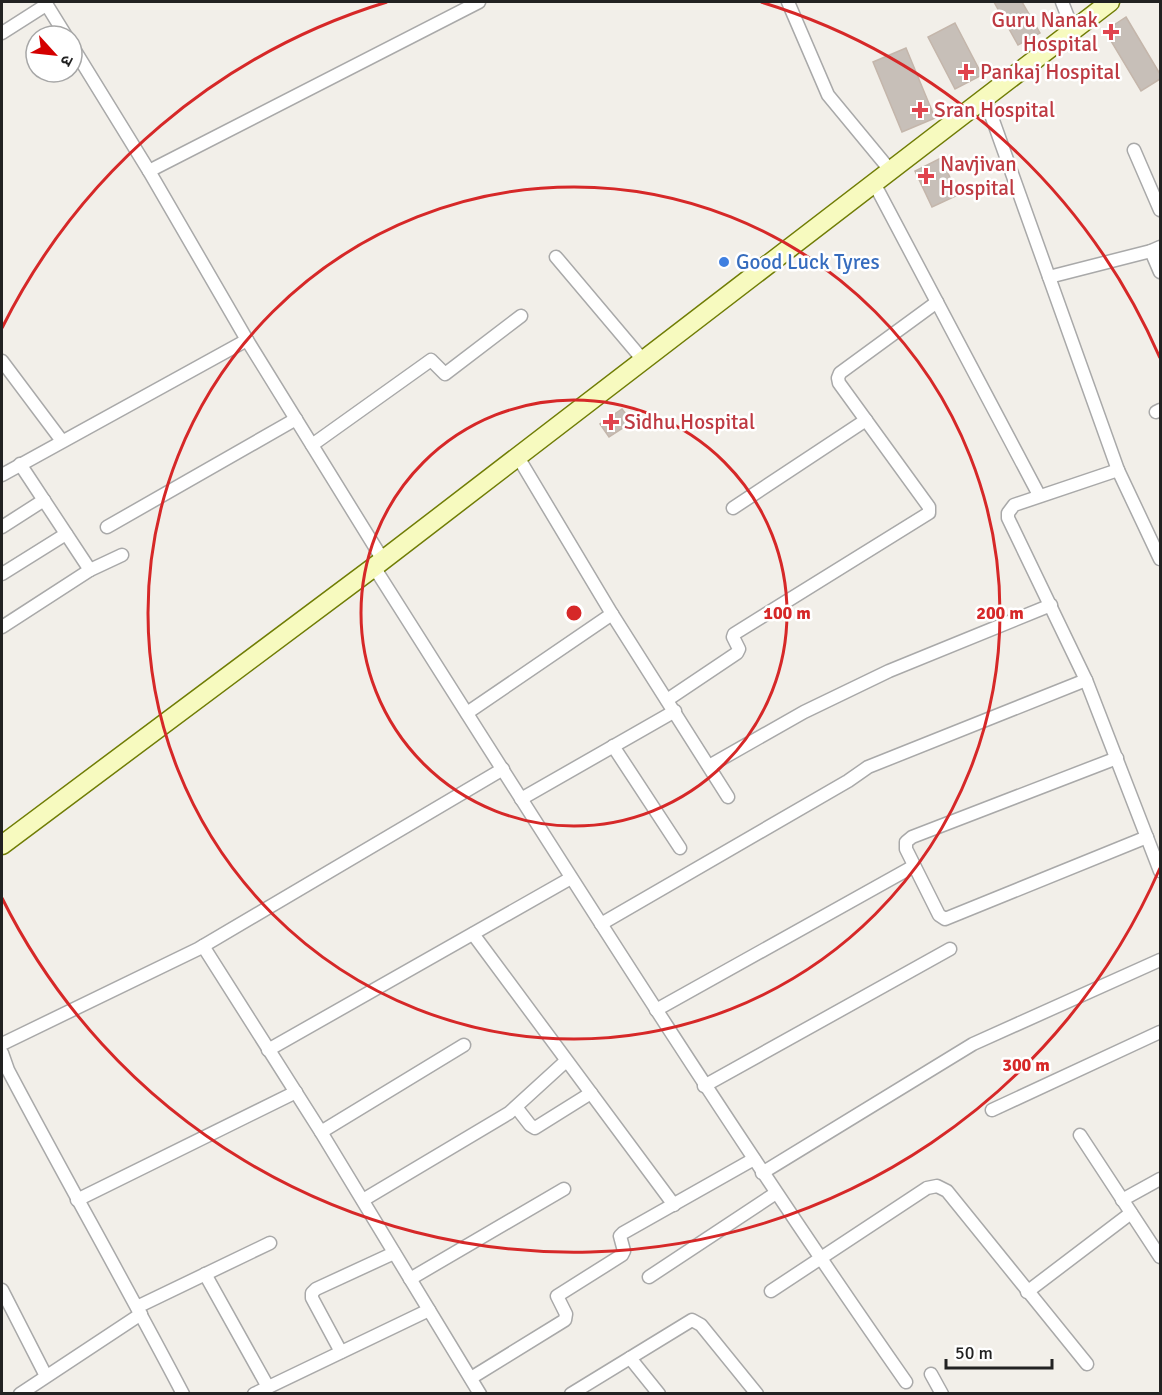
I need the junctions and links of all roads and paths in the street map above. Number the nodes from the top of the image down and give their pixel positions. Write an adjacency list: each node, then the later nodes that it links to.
1 (479, 2): 13 (street)
2 (788, 2): 12 (street)
3 (1062, 2): 7 (street)
4 (1110, 2): 7 (main road)
5 (46, 3): 6 (street); 8 (street)
6 (59, 24)
7 (1073, 30): 10 (main road)
8 (2, 33)
9 (84, 65): 13 (street)
10 (985, 98): 12 (main road); 19 (street)
11 (1134, 150): 15 (street)
12 (890, 170): 14 (main road)
13 (149, 171): 22 (street)
14 (874, 183): 20 (street); 23 (main road)
15 (1161, 210)
16 (1156, 249): 18 (street); 19 (street)
17 (556, 256): 23 (street)
18 (1161, 272)
19 (1049, 277): 31 (street)
20 (937, 302): 26 (street); 33 (street)
21 (521, 316): 28 (street)
22 (247, 340): 25 (street); 27 (street)
23 (644, 360): 29 (main road)
24 (2, 361): 27 (street)
25 (296, 419): 28 (street); 37 (street)
26 (866, 420): 35 (street); 48 (street)
27 (62, 441): 30 (street)
28 (312, 446): 41 (street)
29 (518, 457): 41 (main road); 45 (street)
30 (20, 464): 32 (street); 34 (street)
31 (1118, 470): 33 (street); 40 (street)
32 (2, 475)
33 (1039, 495): 44 (street)
34 (44, 500): 36 (street); 38 (street)
35 (733, 508)
36 (2, 527)
37 (106, 527)
38 (66, 534): 42 (street); 43 (street)
39 (122, 555): 42 (street)
40 (1161, 559)
41 (378, 564): 50 (street); 58 (main road)
42 (90, 570): 46 (street)
43 (2, 574)
44 (1051, 605): 47 (street); 53 (street)
45 (612, 614): 48 (street); 50 (street)
46 (2, 627)
47 (1086, 680): 52 (street); 63 (street)
48 (668, 700): 49 (street)
49 (675, 711): 51 (street); 53 (street)
50 (467, 713): 54 (street)
51 (614, 746): 56 (street); 59 (street)
52 (1118, 758): 57 (street); 60 (street)
53 (709, 766): 55 (street)
54 (502, 770): 56 (street); 65 (street)
55 (728, 797)
56 (521, 799): 62 (street)
57 (1147, 837): 60 (street); 61 (street)
58 (2, 845)
59 (680, 848)
60 (914, 866): 68 (street)
61 (1161, 871)
62 (572, 878): 63 (street); 64 (street)
63 (601, 924): 68 (street)
64 (473, 934): 72 (street); 74 (street)
65 (203, 946): 70 (street); 72 (street)
66 (950, 949): 75 (street)
67 (1161, 960): 83 (street)
68 (656, 1010): 75 (street)
69 (1161, 1032): 79 (street)
70 (2, 1044)
71 (464, 1045): 80 (street)
72 (268, 1050): 76 (street)
73 (2, 1053): 87 (street)
74 (566, 1061): 77 (street); 78 (street)
75 (704, 1086): 82 (street)
76 (296, 1092): 80 (street); 87 (street)
77 (591, 1093): 78 (street); 90 (street)
78 (516, 1107): 88 (street)
79 (992, 1110)
80 (321, 1132): 88 (street)
81 (1080, 1135): 89 (street)
82 (754, 1159): 83 (street); 90 (street)
83 (762, 1173): 86 (street)
84 (1161, 1179): 89 (street)
85 (564, 1189): 98 (street)
86 (776, 1193): 95 (street); 97 (street)
87 (77, 1200): 102 (street)
88 (363, 1200): 93 (street)
89 (1122, 1200): 91 (street)
90 (674, 1205): 109 (street)
91 (1131, 1213): 94 (street); 101 (street)
92 (270, 1243): 96 (street)
93 (394, 1253): 98 (street); 104 (street)
94 (1161, 1257)
95 (820, 1260): 100 (street); 101 (street); 110 (street)
96 (205, 1274): 102 (street); 111 (street)
97 (649, 1277)
98 (410, 1279): 103 (street)
99 (2, 1290): 108 (street)
100 (771, 1291)
101 (1027, 1292): 106 (street)
102 (139, 1310): 108 (street); 113 (street)
103 (429, 1310): 104 (street); 109 (street)
104 (341, 1352): 111 (street)
105 (630, 1358): 116 (street); 117 (street); 118 (street)
106 (1087, 1364)
107 (931, 1374): 119 (street)
108 (46, 1376): 112 (street)
109 (471, 1378): 115 (street)
110 (906, 1383)
111 (268, 1387): 114 (street)
112 (20, 1394)
113 (183, 1394)
114 (254, 1394)
115 (480, 1394)
116 (571, 1394)
117 (659, 1394)
118 (757, 1394)
119 (942, 1394)

